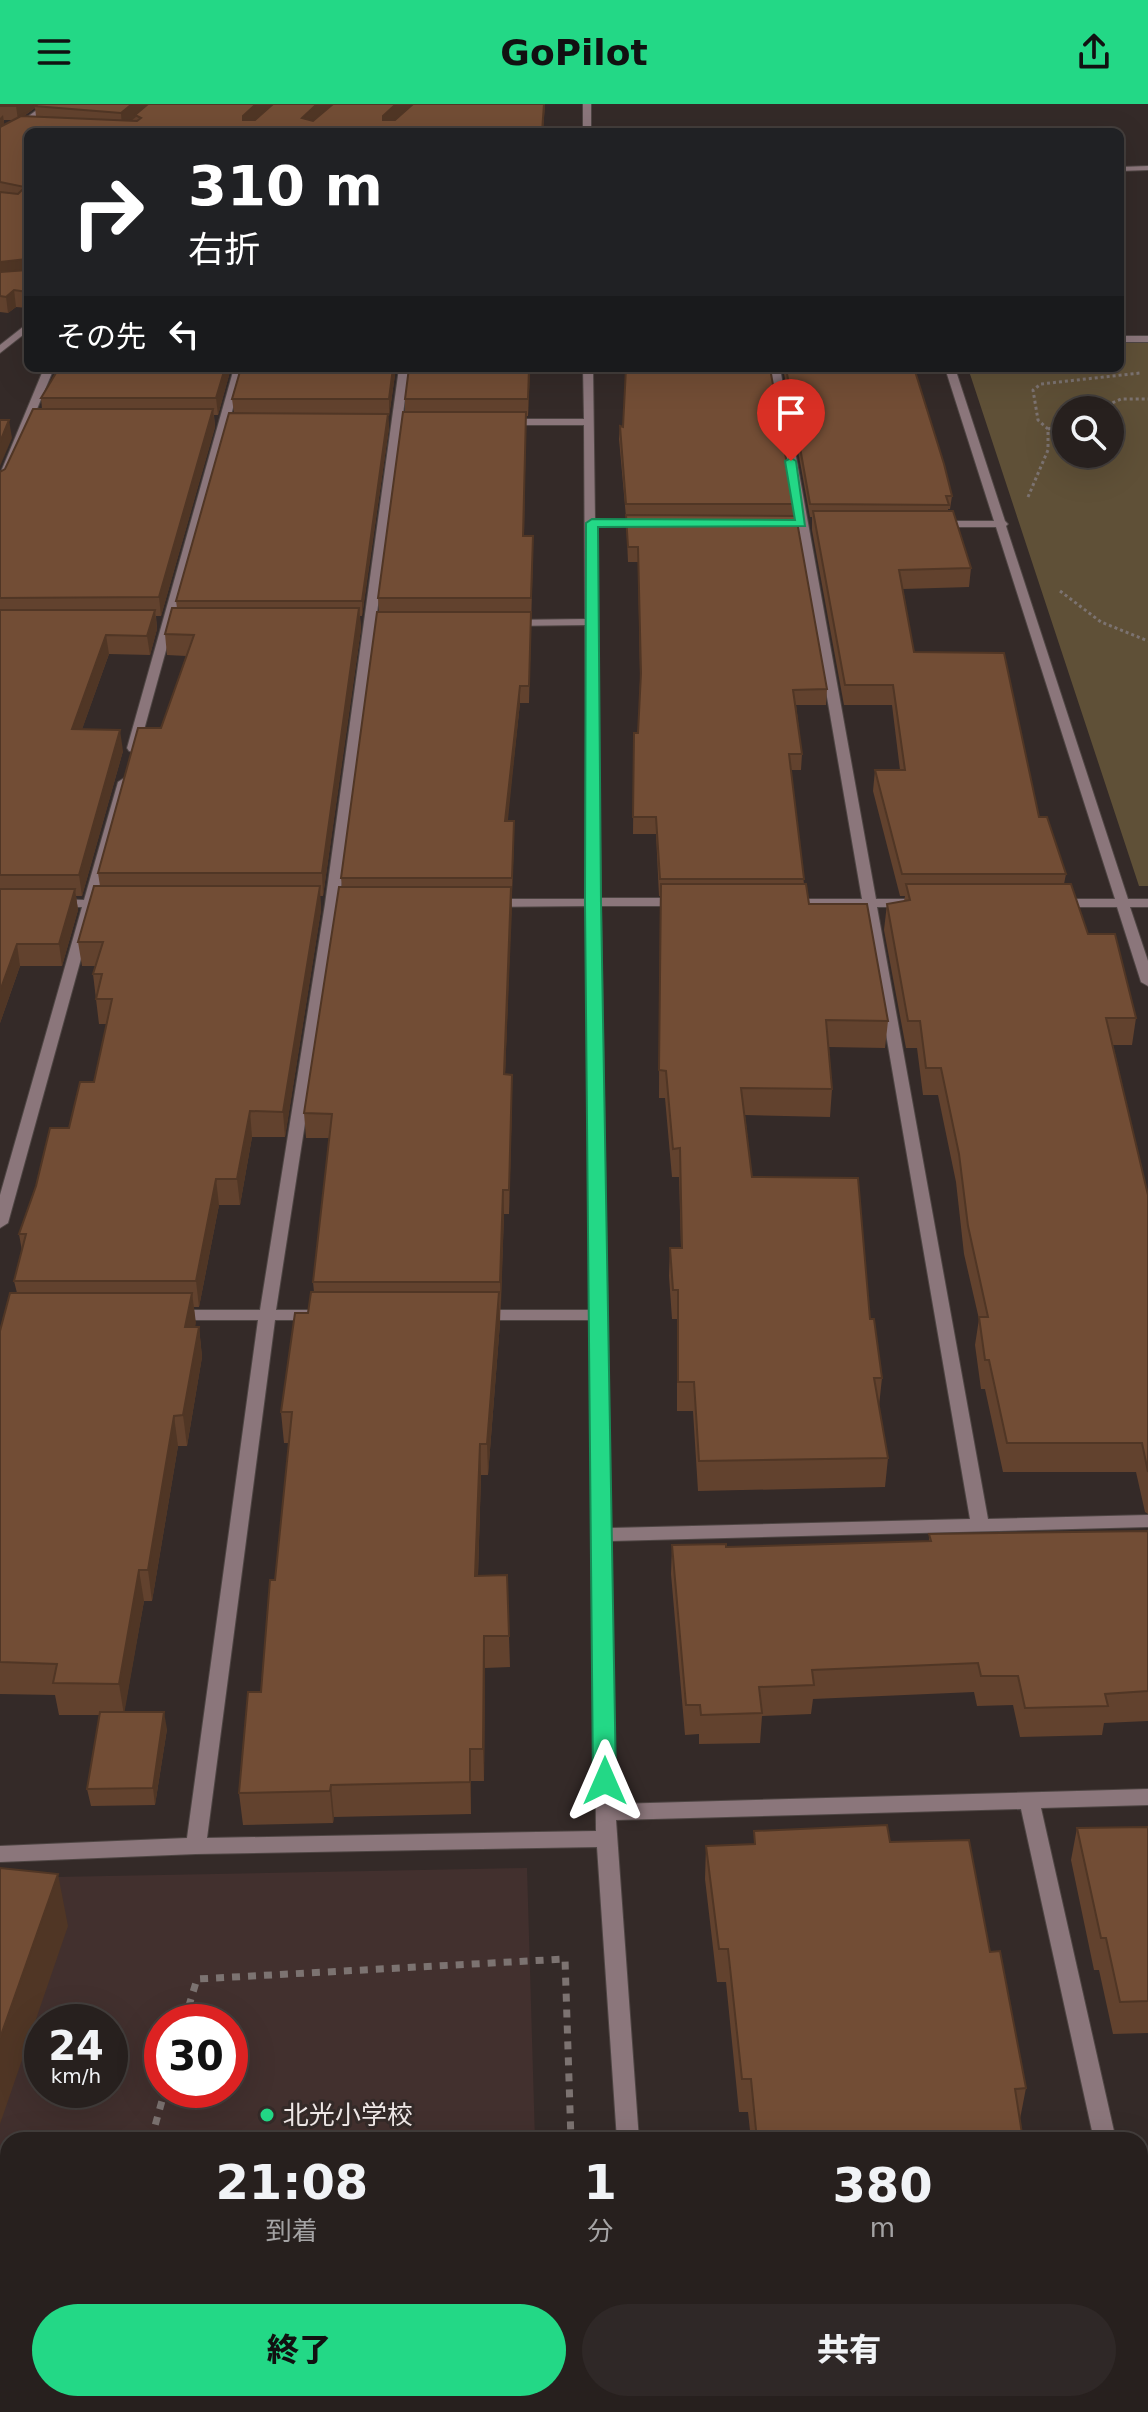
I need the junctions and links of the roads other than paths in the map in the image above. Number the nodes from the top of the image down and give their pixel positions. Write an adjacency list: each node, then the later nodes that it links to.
1 (50, 104): 4 (street)
2 (587, 104): 6 (street)
3 (0, 124): 4 (street)
4 (21, 125): 5 (street); 7 (street)
5 (36, 126)
6 (587, 128)
7 (0, 140)
8 (1148, 168): 9 (street)
9 (1124, 169)
10 (24, 329): 13 (street)
11 (1124, 339): 12 (street)
12 (1148, 339)
13 (5, 342): 14 (street)
14 (0, 350)
15 (47, 372): 21 (street)
16 (238, 372): 24 (street)
17 (403, 372): 57 (street)
18 (588, 372): 27 (street)
19 (775, 372): 31 (street)
20 (951, 372): 34 (street)
21 (26, 421): 22 (street); 28 (street)
22 (41, 421)
23 (209, 422): 24 (street)
24 (225, 422): 25 (street); 37 (street)
25 (240, 422)
26 (500, 422): 27 (street)
27 (590, 422): 29 (street)
28 (0, 486)
29 (592, 523): 30 (street); 35 (street)
30 (652, 523)
31 (794, 524): 32 (street); 47 (street)
32 (817, 524)
33 (925, 524): 34 (street)
34 (1003, 524): 50 (street)
35 (592, 622): 39 (street); 42 (street)
36 (154, 623): 37 (street)
37 (170, 623): 38 (street); 40 (street)
38 (185, 623)
39 (496, 623)
40 (131, 756)
41 (127, 771): 52 (street)
42 (593, 902): 43 (street); 45 (street); 60 (street)
43 (701, 902)
44 (44, 903): 52 (street)
45 (470, 903)
46 (778, 903): 47 (street)
47 (870, 903): 48 (street); 62 (street)
48 (933, 903)
49 (1043, 903): 50 (street)
50 (1122, 903): 51 (street); 54 (street)
51 (1148, 903)
52 (88, 904): 53 (street); 55 (street)
53 (119, 904)
54 (1148, 982)
55 (0, 1223)
56 (157, 1315): 57 (street)
57 (267, 1315): 58 (street); 68 (street)
58 (330, 1315)
59 (457, 1315): 60 (street)
60 (599, 1315): 63 (street)
61 (1148, 1521): 62 (street)
62 (980, 1525): 63 (street)
63 (603, 1535): 66 (street)
64 (1148, 1797): 65 (street)
65 (1029, 1800): 66 (street); 71 (street)
66 (605, 1812): 67 (street)
67 (607, 1839): 68 (street); 70 (street)
68 (196, 1846): 69 (street)
69 (0, 1854)
70 (627, 2132)
71 (1103, 2132)

